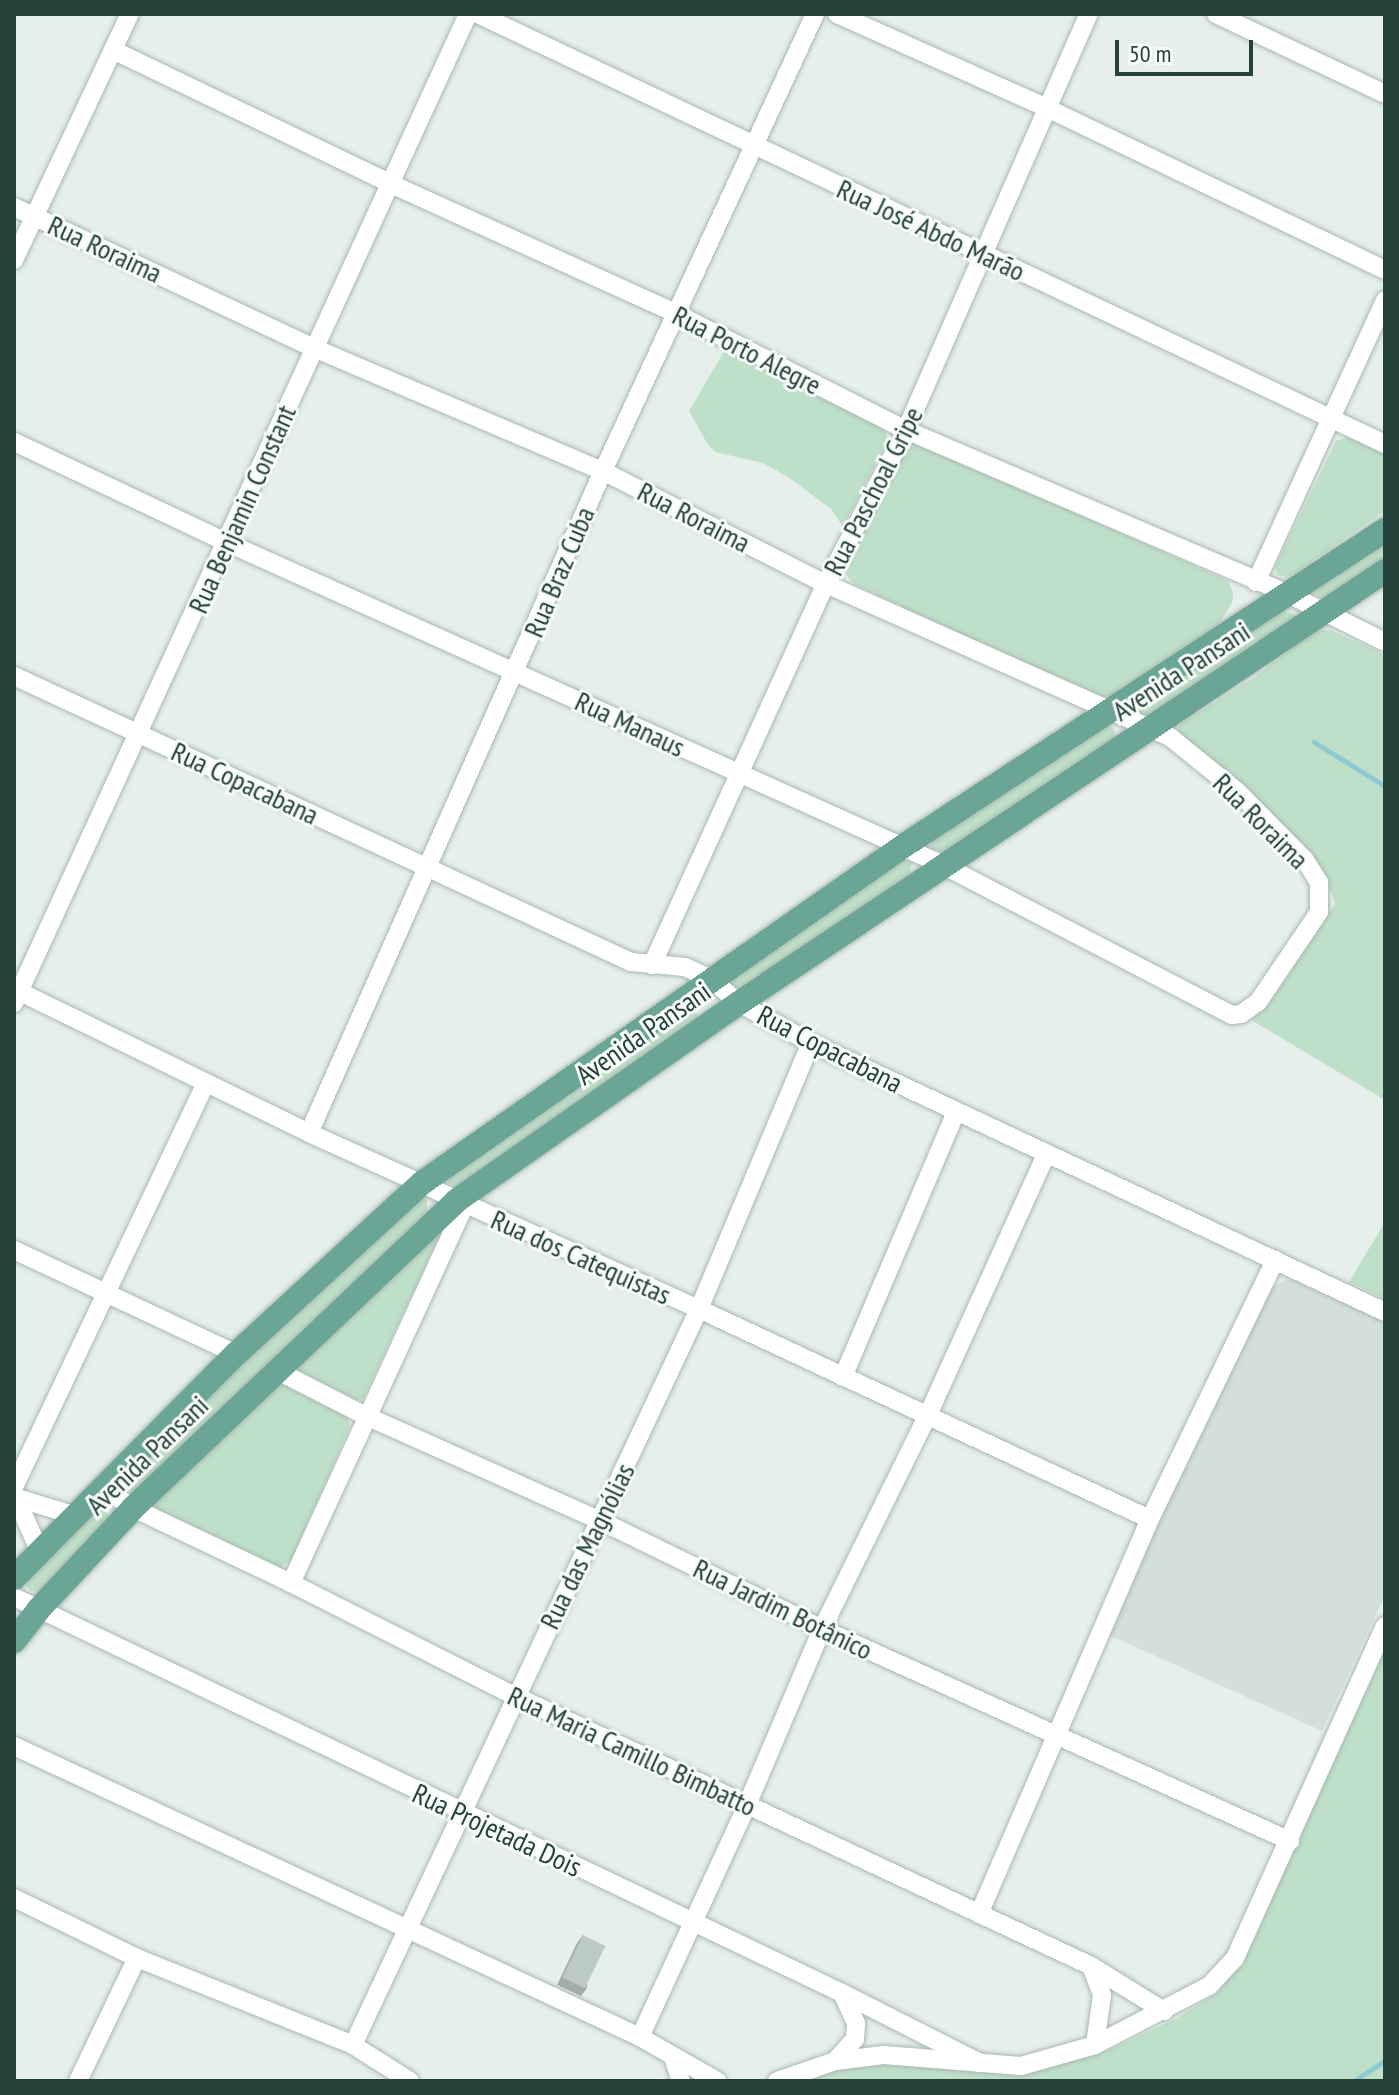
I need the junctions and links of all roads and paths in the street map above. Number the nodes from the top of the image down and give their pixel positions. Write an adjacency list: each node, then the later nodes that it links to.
1 (130, 14): 8 (street)
2 (468, 14): 12 (street, Rua Benjamin Constant)
3 (478, 14): 11 (street, Rua José Abdo Marão)
4 (815, 14): 11 (street, Rua Braz Cuba)
5 (837, 14): 10 (street)
6 (1089, 14): 10 (street, Rua Paschoal Gripe)
7 (1216, 14): 9 (street)
8 (113, 50): 12 (street, Rua Porto Alegre); 14 (street)
9 (1385, 94)
10 (1049, 109): 15 (street, Rua Paschoal Gripe); 17 (street)
11 (754, 148): 15 (street, Rua José Abdo Marão); 19 (street, Rua Braz Cuba)
12 (391, 184): 19 (street, Rua Porto Alegre); 20 (street, Rua Benjamin Constant)
13 (14, 207): 14 (street, Rua Roraima)
14 (35, 216): 16 (street); 20 (street, Rua Roraima)
15 (981, 254): 21 (street, Rua José Abdo Marão); 22 (street, Rua Paschoal Gripe)
16 (14, 260)
17 (1385, 270)
18 (1385, 300): 21 (street)
19 (677, 314): 22 (street, Rua Porto Alegre); 25 (street, Rua Braz Cuba)
20 (314, 348): 25 (street, Rua Roraima); 27 (street, Rua Benjamin Constant)
21 (1329, 417): 24 (street, Rua José Abdo Marão); 29 (street)
22 (906, 430): 29 (street, Rua Porto Alegre); 30 (street, Rua Paschoal Gripe)
23 (14, 442): 27 (street, Rua Manaus)
24 (1385, 444)
25 (603, 471): 30 (street, Rua Roraima); 34 (street, Rua Braz Cuba)
26 (1385, 530): 31 (main road, Avenida Pansani)
27 (228, 543): 34 (street, Rua Manaus); 38 (street, Rua Benjamin Constant)
28 (1385, 571): 32 (main road, Avenida Pansani)
29 (1256, 582): 31 (street, Rua Porto Alegre)
30 (826, 584): 36 (street, Rua Roraima); 39 (street, Rua Paschoal Gripe)
31 (1288, 594): 32 (street, Rua Porto Alegre); 36 (main road, Avenida Pansani)
32 (1326, 613): 33 (street, Rua Porto Alegre); 37 (main road, Avenida Pansani)
33 (1385, 642)
34 (516, 671): 39 (street, Rua Manaus); 42 (street, Rua Braz Cuba)
35 (14, 676): 38 (street, Rua Copacabana)
36 (1112, 712): 37 (street, Rua Roraima); 40 (main road, Avenida Pansani)
37 (1149, 728): 41 (main road, Avenida Pansani); 47 (street, Rua Roraima)
38 (139, 733): 42 (street, Rua Copacabana); 45 (street, Rua Benjamin Constant)
39 (739, 774): 40 (street, Rua Manaus); 43 (street, Rua Paschoal Gripe)
40 (902, 847): 41 (street, Rua Manaus); 44 (main road, Avenida Pansani)
41 (943, 865): 46 (main road, Avenida Pansani); 47 (street, Rua Manaus)
42 (426, 868): 43 (street, Rua Copacabana); 51 (street, Rua Braz Cuba)
43 (652, 965): 44 (street, Rua Copacabana)
44 (711, 979): 46 (street, Rua Copacabana); 53 (main road, Avenida Pansani)
45 (16, 994): 49 (street, Rua dos Catequistas)
46 (739, 1003): 48 (street, Rua Copacabana); 54 (main road, Avenida Pansani)
47 (1241, 1014)
48 (811, 1043): 50 (street, Rua Copacabana); 58 (street, Rua das Magnólias)
49 (205, 1084): 51 (street, Rua dos Catequistas); 57 (street)
50 (956, 1112): 52 (street, Rua Copacabana); 62 (street)
51 (309, 1133): 53 (street, Rua dos Catequistas)
52 (1046, 1155): 56 (street, Rua Copacabana); 64 (street)
53 (422, 1183): 54 (street, Rua dos Catequistas); 60 (main road, Avenida Pansani)
54 (464, 1199): 58 (street, Rua dos Catequistas); 61 (main road, Avenida Pansani); 63 (street)
55 (14, 1250): 57 (street)
56 (1275, 1260): 59 (street, Rua Copacabana); 69 (street)
57 (107, 1293): 60 (street); 66 (street)
58 (699, 1309): 62 (street, Rua dos Catequistas); 70 (street, Rua das Magnólias)
59 (1385, 1312)
60 (236, 1354): 65 (main road, Avenida Pansani)
61 (278, 1371): 63 (street, Rua Jardim Botânico); 67 (main road, Avenida Pansani)
62 (843, 1377): 64 (street, Rua dos Catequistas)
63 (366, 1416): 70 (street, Rua Jardim Botânico); 73 (street)
64 (927, 1417): 69 (street, Rua dos Catequistas); 77 (street)
65 (102, 1487): 67 (street, Rua Maria Camillo Bimbatto); 68 (main road, Avenida Pansani)
66 (15, 1494): 68 (street); 71 (street)
67 (133, 1508): 73 (street, Rua Maria Camillo Bimbatto); 75 (main road, Avenida Pansani)
68 (73, 1515): 71 (main road, Avenida Pansani)
69 (1150, 1519): 80 (street)
70 (601, 1521): 77 (street, Rua Jardim Botânico); 79 (street, Rua das Magnólias)
71 (39, 1550): 72 (main road, Avenida Pansani)
72 (14, 1578)
73 (291, 1583): 79 (street, Rua Maria Camillo Bimbatto)
74 (14, 1597): 75 (street, Rua Projetada Dois)
75 (38, 1610): 78 (main road, Avenida Pansani); 83 (street, Rua Projetada Dois)
76 (1385, 1626): 84 (street)
77 (822, 1629): 80 (street, Rua Jardim Botânico); 82 (street)
78 (14, 1641)
79 (515, 1696): 82 (street, Rua Maria Camillo Bimbatto); 83 (street, Rua das Magnólias)
80 (1057, 1738): 84 (street, Rua Jardim Botânico); 86 (street)
81 (14, 1746): 88 (street)
82 (747, 1805): 86 (street, Rua Maria Camillo Bimbatto); 87 (street)
83 (462, 1814): 87 (street, Rua Projetada Dois); 88 (street, Rua das Magnólias)
84 (1290, 1841): 92 (street)
85 (14, 1898): 89 (street)
86 (979, 1914): 90 (street, Rua Maria Camillo Bimbatto)
87 (691, 1922): 91 (street, Rua Projetada Dois); 93 (street)
88 (410, 1928): 93 (street); 94 (street, Rua das Magnólias)
89 (137, 1958): 94 (street); 100 (street)
90 (1091, 1966): 92 (street, Rua Maria Camillo Bimbatto); 95 (street)
91 (842, 1993): 97 (street); 98 (street, Rua Projetada Dois)
92 (1164, 2011): 95 (street)
93 (640, 2037): 96 (street)
94 (353, 2045): 99 (street)
95 (1095, 2045): 98 (street)
96 (673, 2057): 101 (street); 102 (street)
97 (835, 2061): 98 (street); 103 (street)
98 (980, 2063)
99 (400, 2079)
100 (78, 2081)
101 (681, 2081)
102 (717, 2081)
103 (777, 2081)

